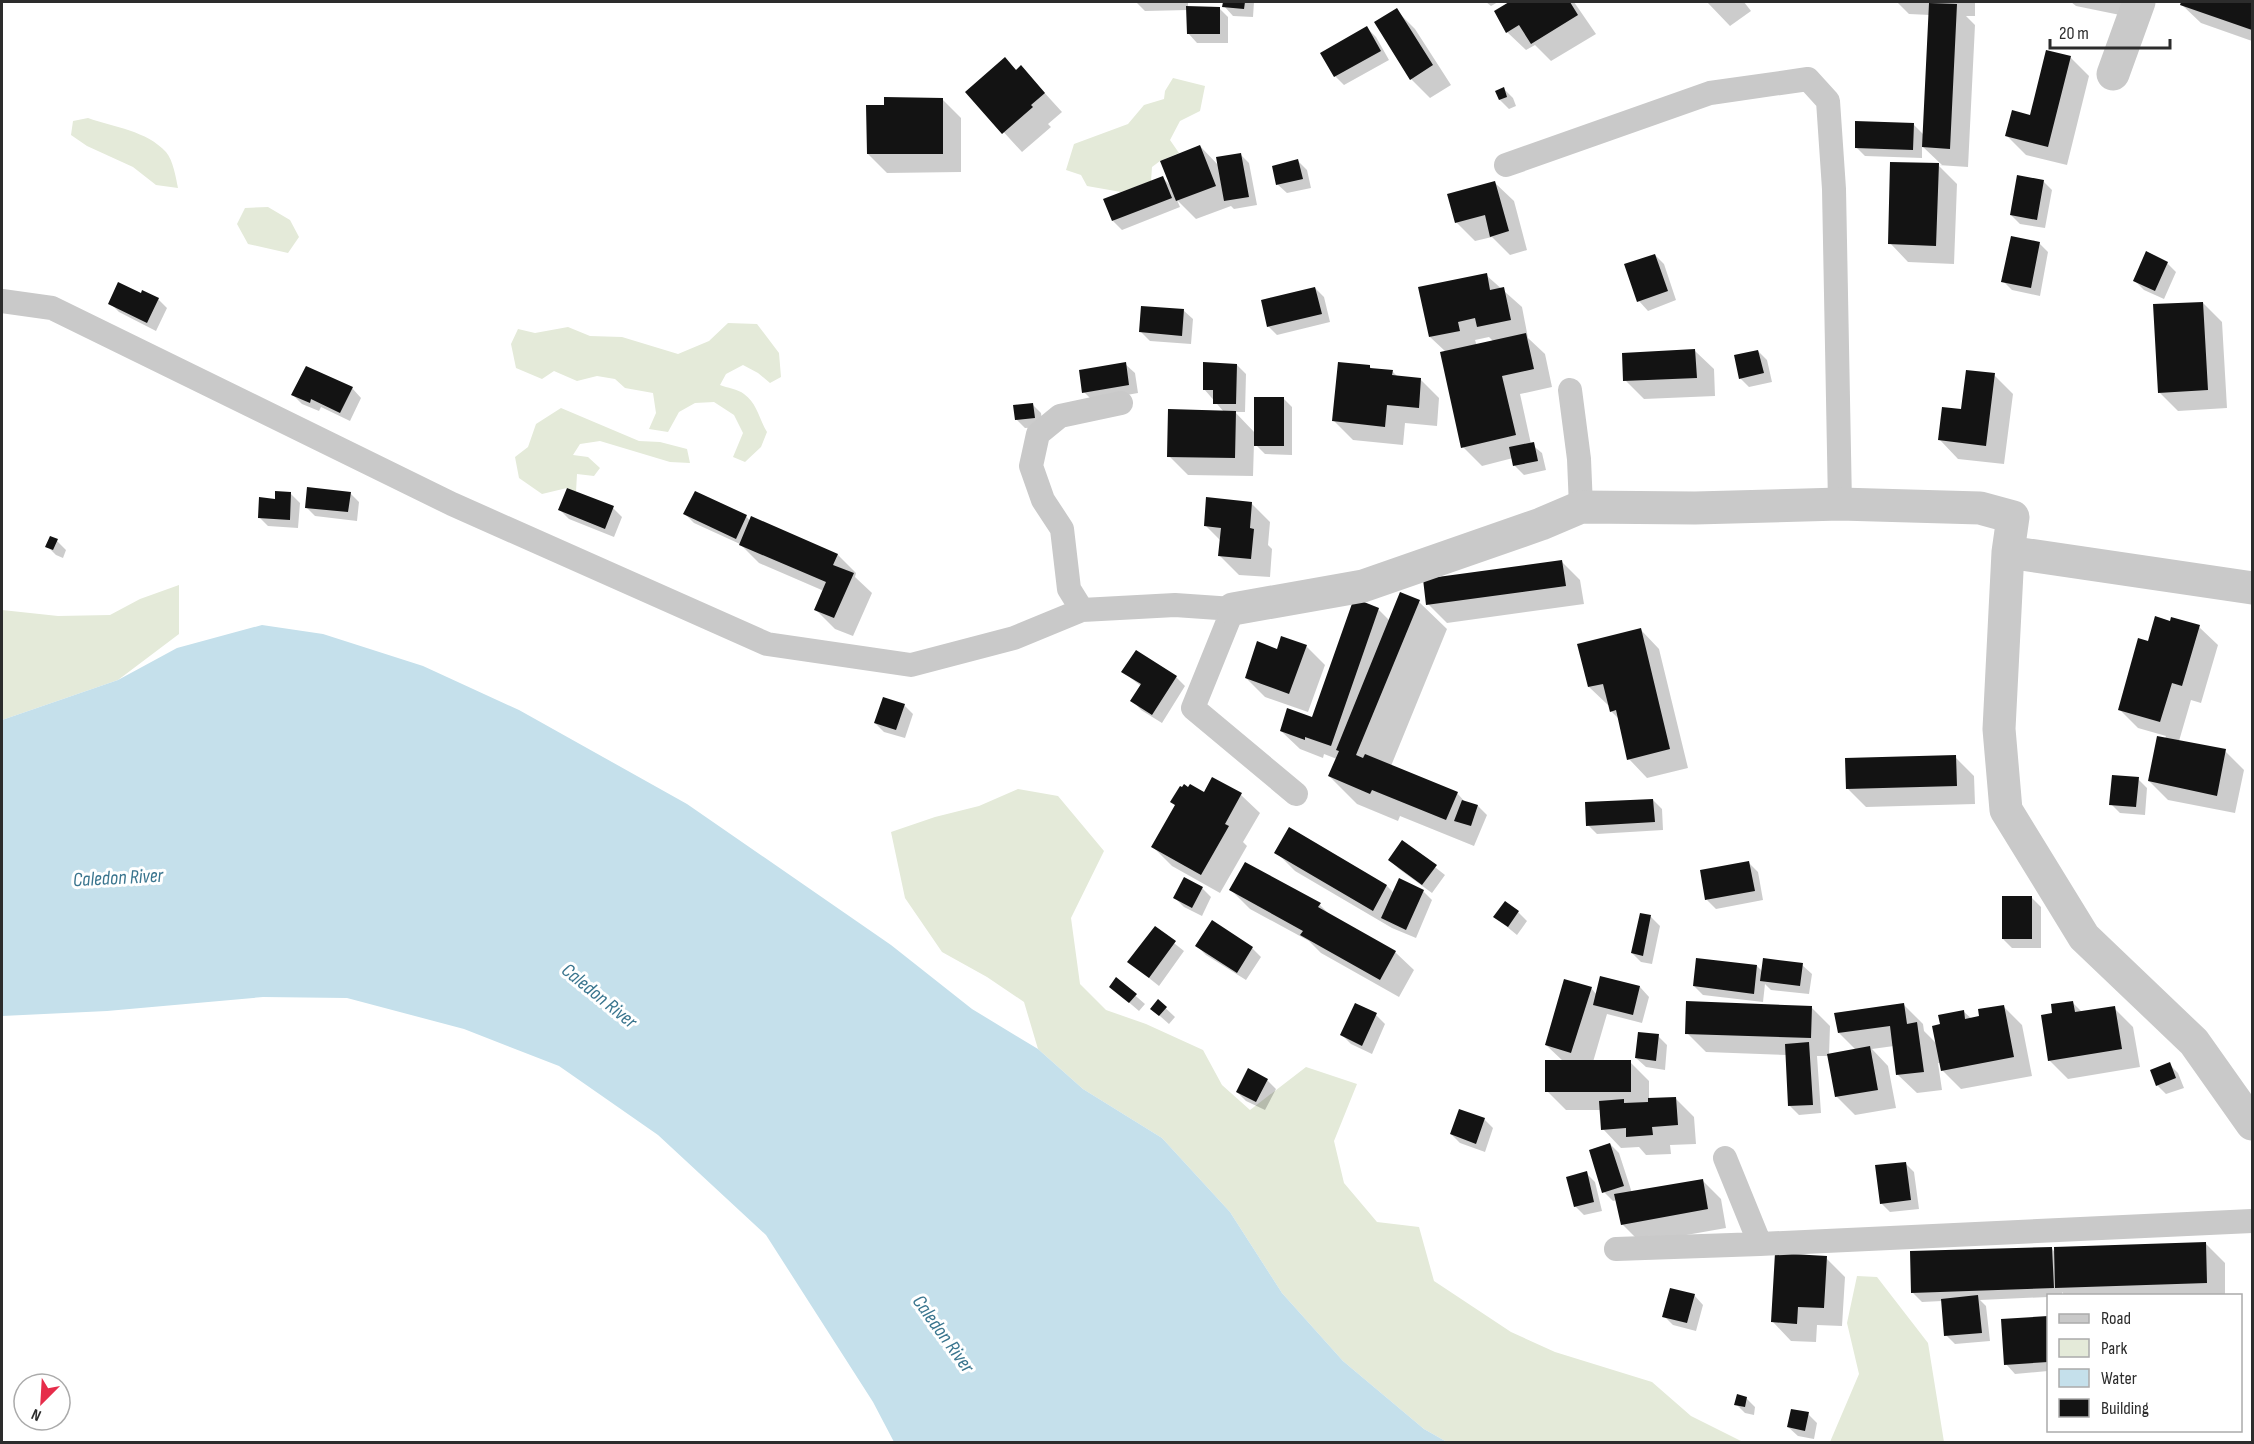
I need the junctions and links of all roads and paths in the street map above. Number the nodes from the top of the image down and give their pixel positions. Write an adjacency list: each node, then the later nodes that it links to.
1 (2139, 2): 2 (street)
2 (2113, 74)
3 (1506, 165): 7 (lane)
4 (2, 301): 12 (lane)
5 (1570, 390): 8 (lane)
6 (1121, 403): 12 (lane)
7 (1840, 504): 8 (street); 9 (street)
8 (1581, 507): 11 (street)
9 (2008, 552): 10 (street); 14 (street)
10 (2253, 588)
11 (1233, 609): 12 (lane); 13 (lane)
12 (1082, 610)
13 (1296, 794)
14 (2253, 1124)
15 (1725, 1158): 17 (lane)
16 (2253, 1221): 17 (lane)
17 (1760, 1244): 18 (lane)
18 (1616, 1249)

